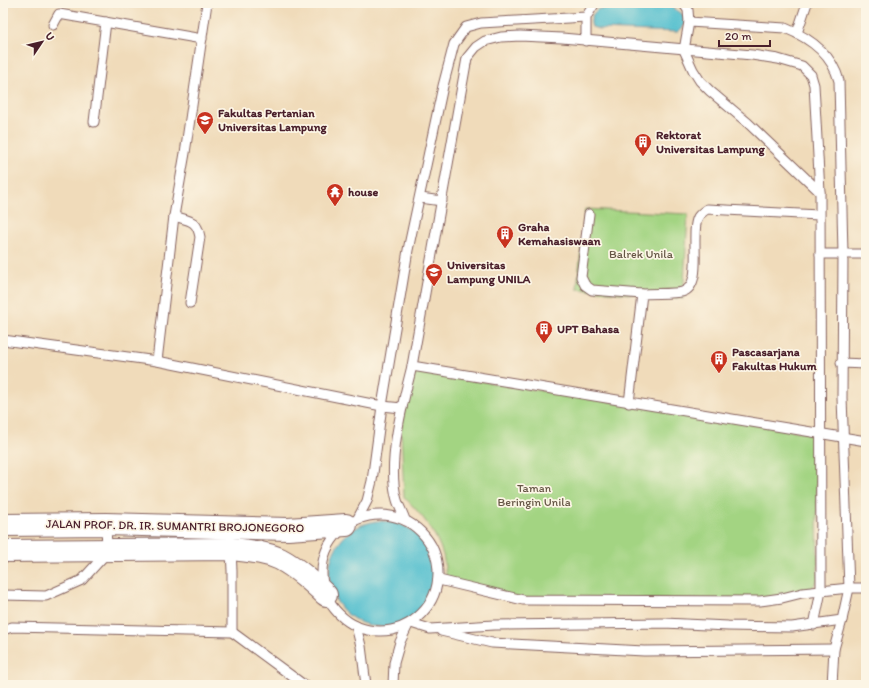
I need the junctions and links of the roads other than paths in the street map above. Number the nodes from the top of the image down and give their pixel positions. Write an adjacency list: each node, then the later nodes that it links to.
1 (207, 3): 10 (lane)
2 (595, 3): 5 (lane)
3 (683, 3): 7 (lane)
4 (807, 3): 9 (lane)
5 (586, 18): 11 (lane); 15 (lane)
6 (106, 22): 8 (lane); 10 (lane); 13 (lane)
7 (689, 22): 9 (lane); 12 (lane)
8 (52, 25)
9 (797, 33): 21 (lane)
10 (202, 39): 19 (lane)
11 (586, 41): 12 (lane); 16 (lane)
12 (684, 50): 14 (lane); 14 (lane)
13 (94, 122)
14 (820, 192): 18 (lane)
15 (420, 198): 16 (lane); 31 (lane)
16 (442, 202): 29 (lane)
17 (588, 214): 23 (lane)
18 (819, 215): 20 (lane); 23 (lane)
19 (174, 216): 24 (lane); 26 (lane)
20 (820, 254): 21 (lane); 33 (lane)
21 (843, 254): 22 (lane); 27 (lane)
22 (866, 254)
23 (642, 294): 30 (lane)
24 (190, 303)
25 (3, 340): 26 (lane)
26 (157, 361): 31 (lane)
27 (842, 363): 28 (lane); 34 (lane)
28 (866, 364)
29 (412, 366): 30 (lane); 32 (lane)
30 (629, 403): 33 (lane)
31 (382, 406): 32 (lane); 37 (lane)
32 (402, 408): 36 (lane)
33 (821, 434): 34 (lane); 47 (lane)
34 (844, 438): 35 (lane); 45 (lane)
35 (866, 442)
36 (405, 520): 37 (lane); 44 (lane)
37 (352, 522): 38 (street, JALAN PROF. DR. IR. SUMANTRI BROJONEGORO); 49 (lane)
38 (106, 524): 39 (street, JALAN PROF. DR. IR. SUMANTRI BROJONEGORO); 40 (lane)
39 (3, 525)
40 (99, 549): 41 (street, JALAN PROF. DR. IR. SUMANTRI BROJONEGORO); 42 (street, JALAN PROF. DR. IR. SUMANTRI BROJONEGORO); 43 (lane); 48 (lane)
41 (231, 549): 49 (street, JALAN PROF. DR. IR. SUMANTRI BROJONEGORO); 56 (lane)
42 (3, 551)
43 (3, 558)
44 (438, 580): 47 (lane); 51 (lane)
45 (849, 588): 46 (lane); 47 (lane); 50 (lane)
46 (866, 588)
47 (821, 591): 52 (lane)
48 (3, 595)
49 (326, 596): 53 (lane)
50 (842, 620): 52 (lane); 57 (lane)
51 (410, 624): 53 (lane); 54 (lane); 60 (lane)
52 (814, 625): 54 (lane)
53 (356, 626): 59 (lane)
54 (430, 629): 57 (lane)
55 (3, 630): 56 (lane)
56 (232, 632): 58 (lane)
57 (834, 649): 61 (lane)
58 (304, 685)
59 (366, 685)
60 (393, 685)
61 (832, 685)

